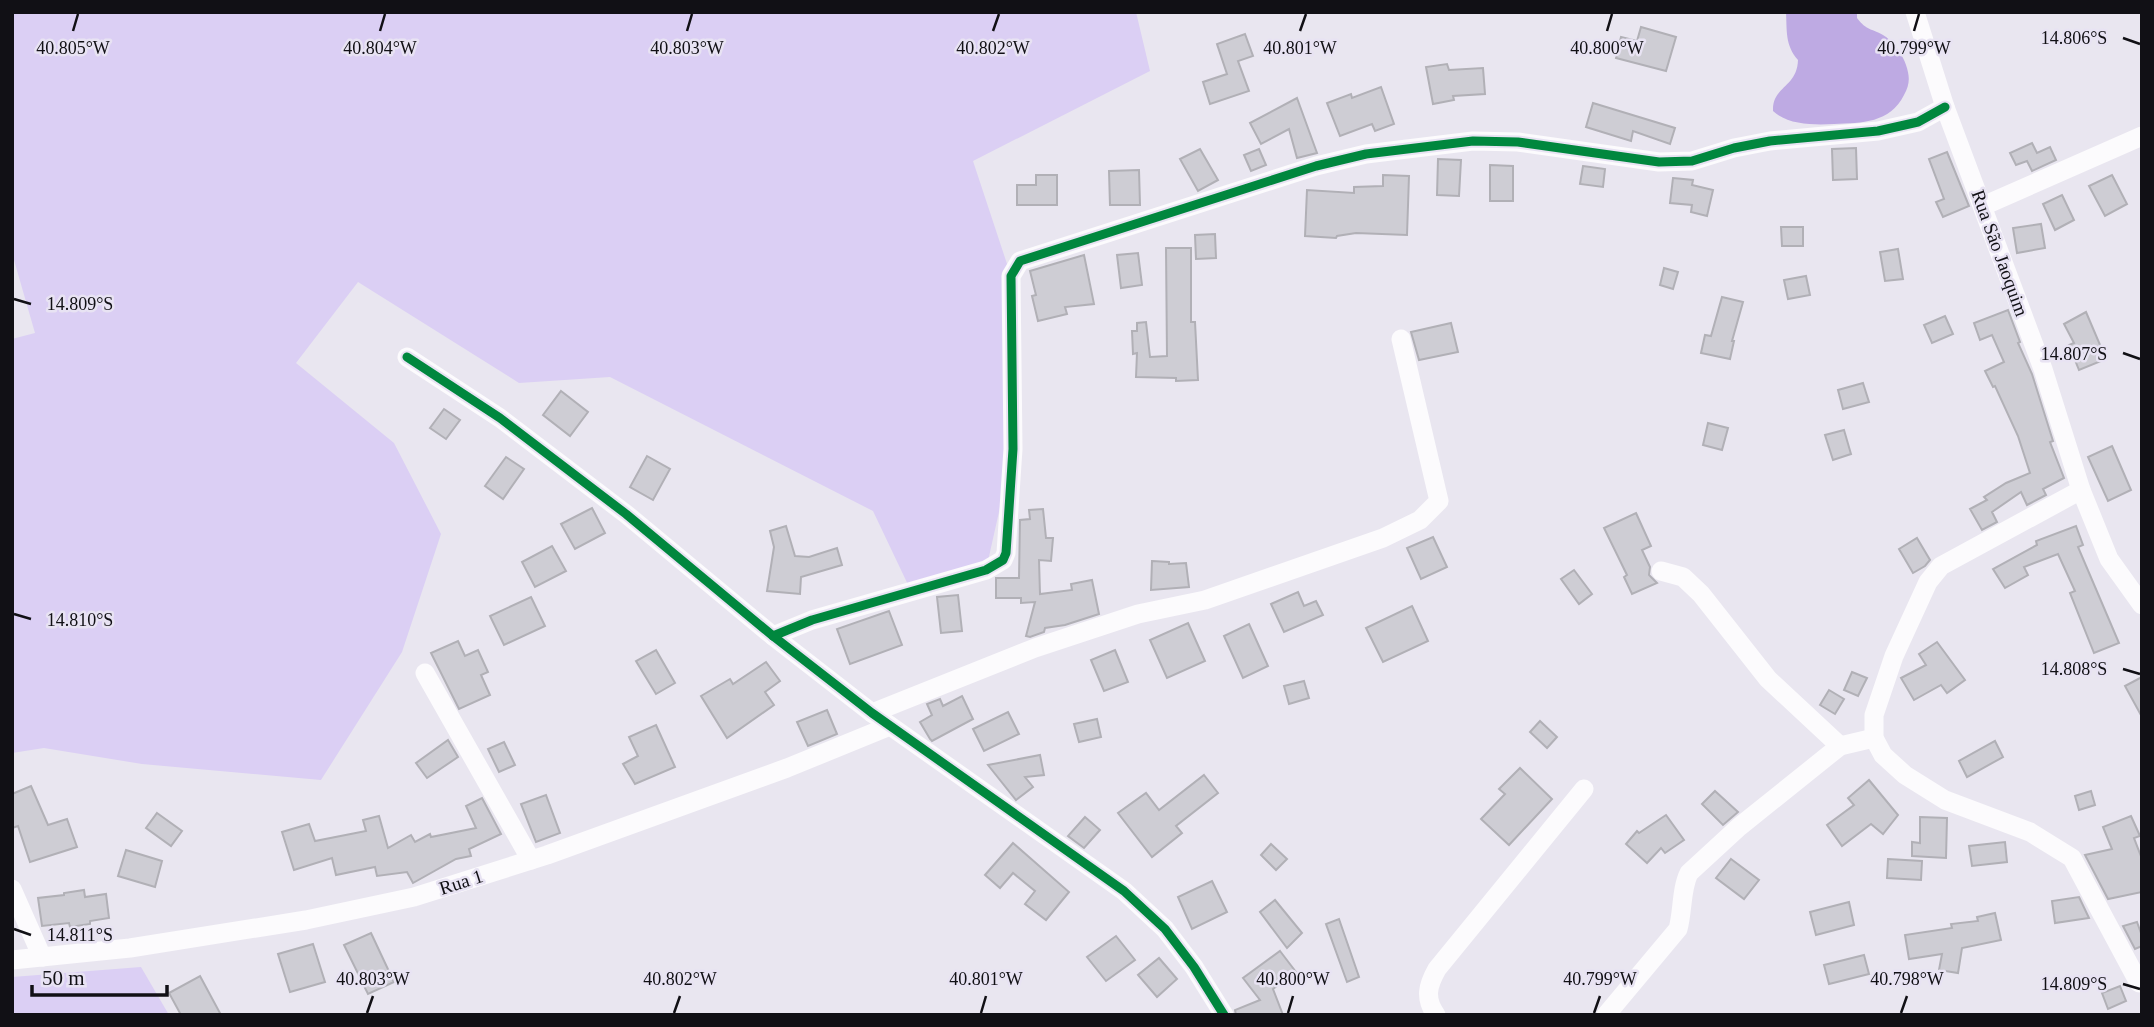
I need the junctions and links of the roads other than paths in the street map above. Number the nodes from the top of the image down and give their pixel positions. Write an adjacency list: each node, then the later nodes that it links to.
1 (1915, 12): 2 (street, Rua São Jaoquim)
2 (1945, 107): 4 (street, Rua São Jaoquim); 10 (street)
3 (2142, 136): 4 (street)
4 (1983, 206): 7 (street, Rua São Jaoquim)
5 (1401, 340): 12 (street)
6 (407, 357): 10 (street)
7 (2081, 491): 9 (street, Rua São Jaoquim); 14 (street)
8 (1661, 571): 15 (street)
9 (2142, 605)
10 (773, 636): 12 (street)
11 (425, 673): 17 (street)
12 (872, 713): 13 (street)
13 (890, 726): 17 (street, Rua 1); 22 (street)
14 (1874, 738): 15 (street); 21 (street)
15 (1840, 746): 24 (street)
16 (1584, 789): 23 (street)
17 (531, 860): 19 (street, Rua 1)
18 (12, 889): 19 (street)
19 (42, 957): 20 (street, Rua 1)
20 (12, 960)
21 (2141, 985)
22 (1224, 1015)
23 (1436, 1015)
24 (1606, 1015)

